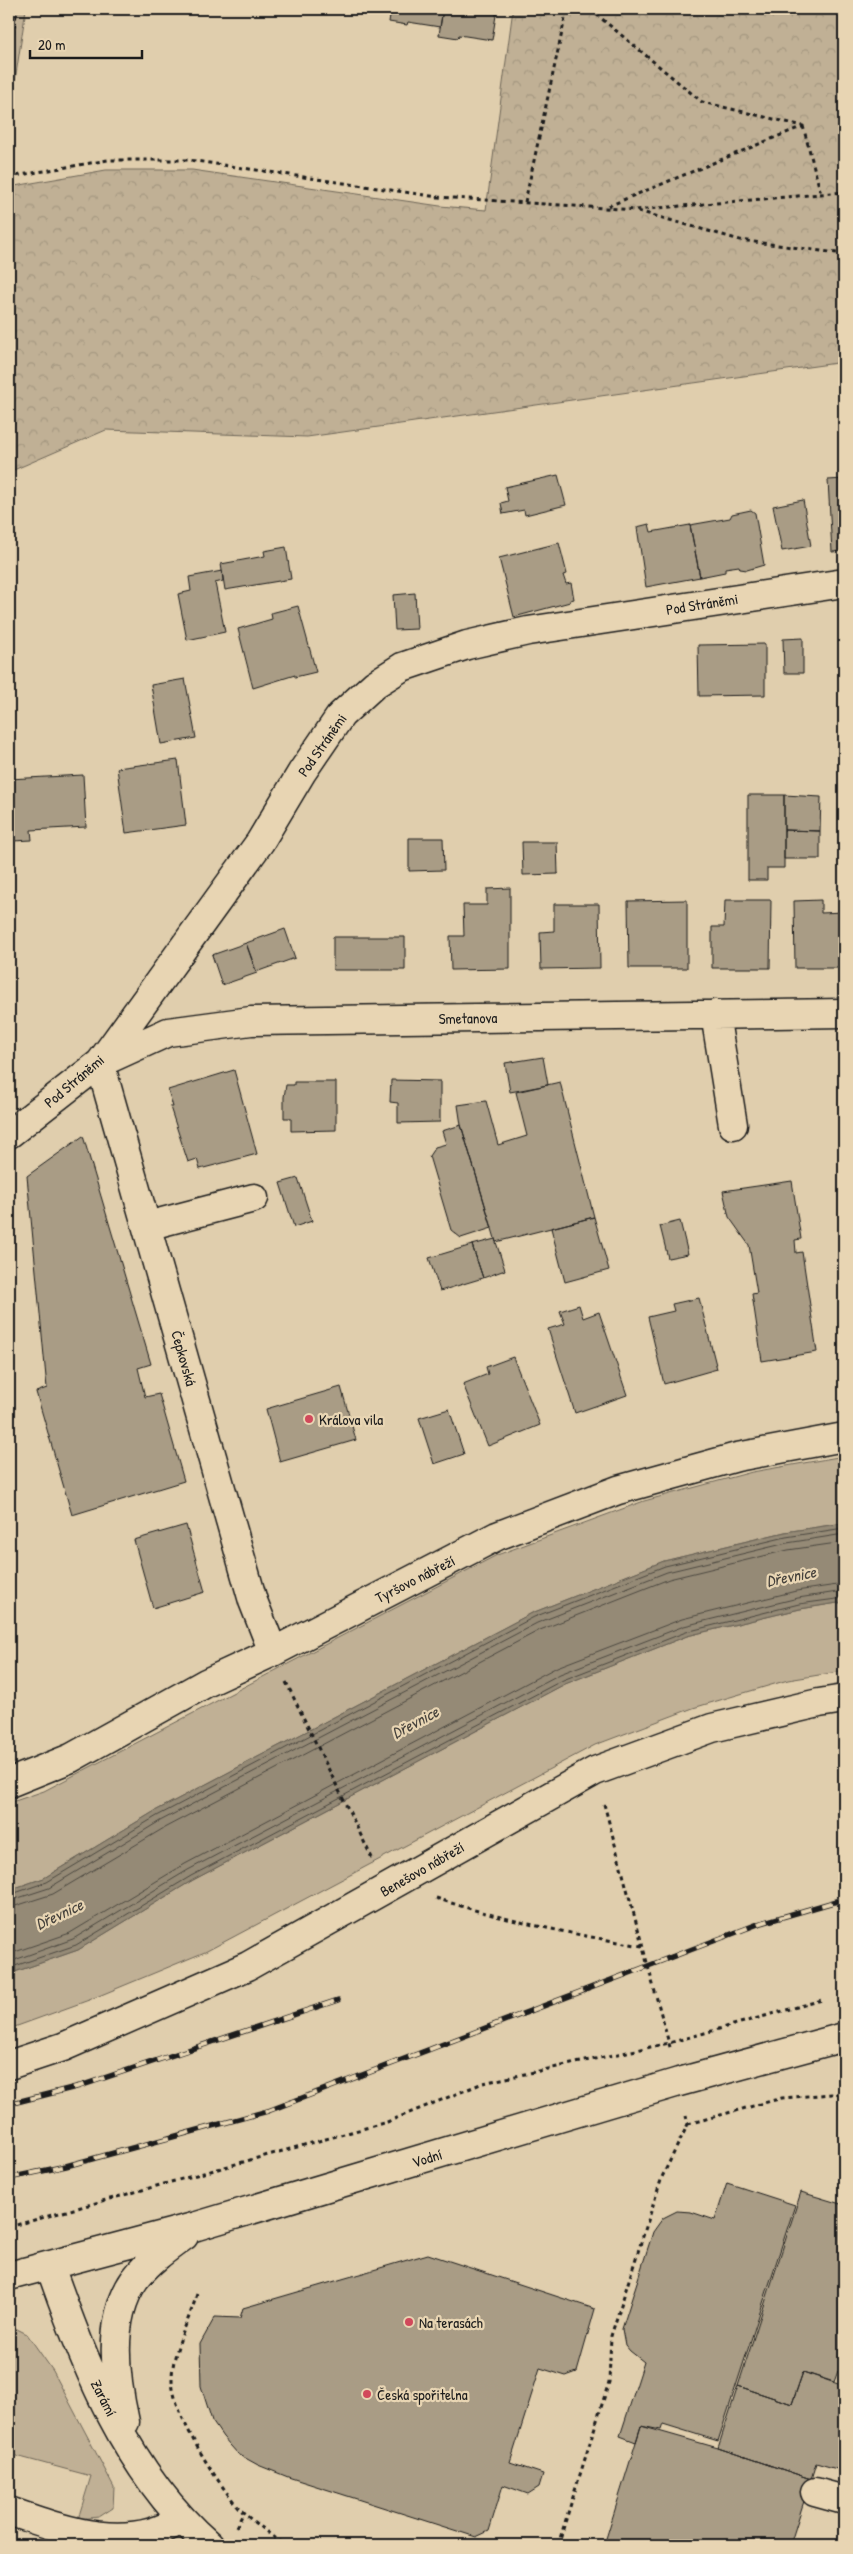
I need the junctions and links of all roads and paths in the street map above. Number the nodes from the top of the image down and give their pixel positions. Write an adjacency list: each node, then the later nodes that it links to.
1 (17, 9): 4 (path)
2 (567, 9): 9 (path)
3 (590, 9): 5 (path)
4 (9, 58)
5 (803, 126): 8 (path); 10 (path)
6 (9, 177): 9 (path)
7 (844, 192): 8 (path)
8 (821, 194): 11 (path)
9 (525, 202): 10 (path)
10 (603, 208): 11 (path)
11 (636, 210): 12 (path)
12 (844, 254)
13 (844, 583): 16 (street, Pod Stráněmi)
14 (844, 1013): 15 (street, Smetanova)
15 (716, 1014): 16 (street, Smetanova); 17 (street)
16 (100, 1063): 18 (street, Pod Stráněmi); 20 (street, Čepkovská)
17 (733, 1125)
18 (9, 1134)
19 (254, 1198): 20 (street)
20 (147, 1226): 22 (street, Čepkovská)
21 (844, 1437): 22 (street, Tyršovo nábřeží)
22 (273, 1652): 26 (street, Tyršovo nábřeží)
23 (284, 1678): 27 (path)
24 (844, 1699): 25 (street, Benešovo nábřeží)
25 (595, 1771): 28 (street, Benešovo nábřeží); 29 (path)
26 (9, 1783)
27 (370, 1855)
28 (396, 1885): 29 (path); 33 (street, Benešovo nábřeží)
29 (642, 1946): 32 (path)
30 (822, 2000): 32 (path)
31 (844, 2037): 34 (street, Vodní)
32 (669, 2043): 34 (path); 38 (path)
33 (9, 2065)
34 (679, 2082): 36 (path); 37 (street, Vodní)
35 (844, 2092): 36 (path)
36 (688, 2124): 49 (path)
37 (196, 2226): 39 (street, Vodní); 42 (street)
38 (9, 2227)
39 (50, 2266): 40 (street, Vodní); 42 (street, Zarámí)
40 (9, 2276)
41 (197, 2294): 48 (path)
42 (131, 2448): 46 (street, Zarámí)
43 (815, 2492): 44 (street)
44 (844, 2500)
45 (9, 2510): 46 (street)
46 (181, 2519): 47 (street, Zarámí)
47 (210, 2545)
48 (286, 2545)
49 (558, 2545)

